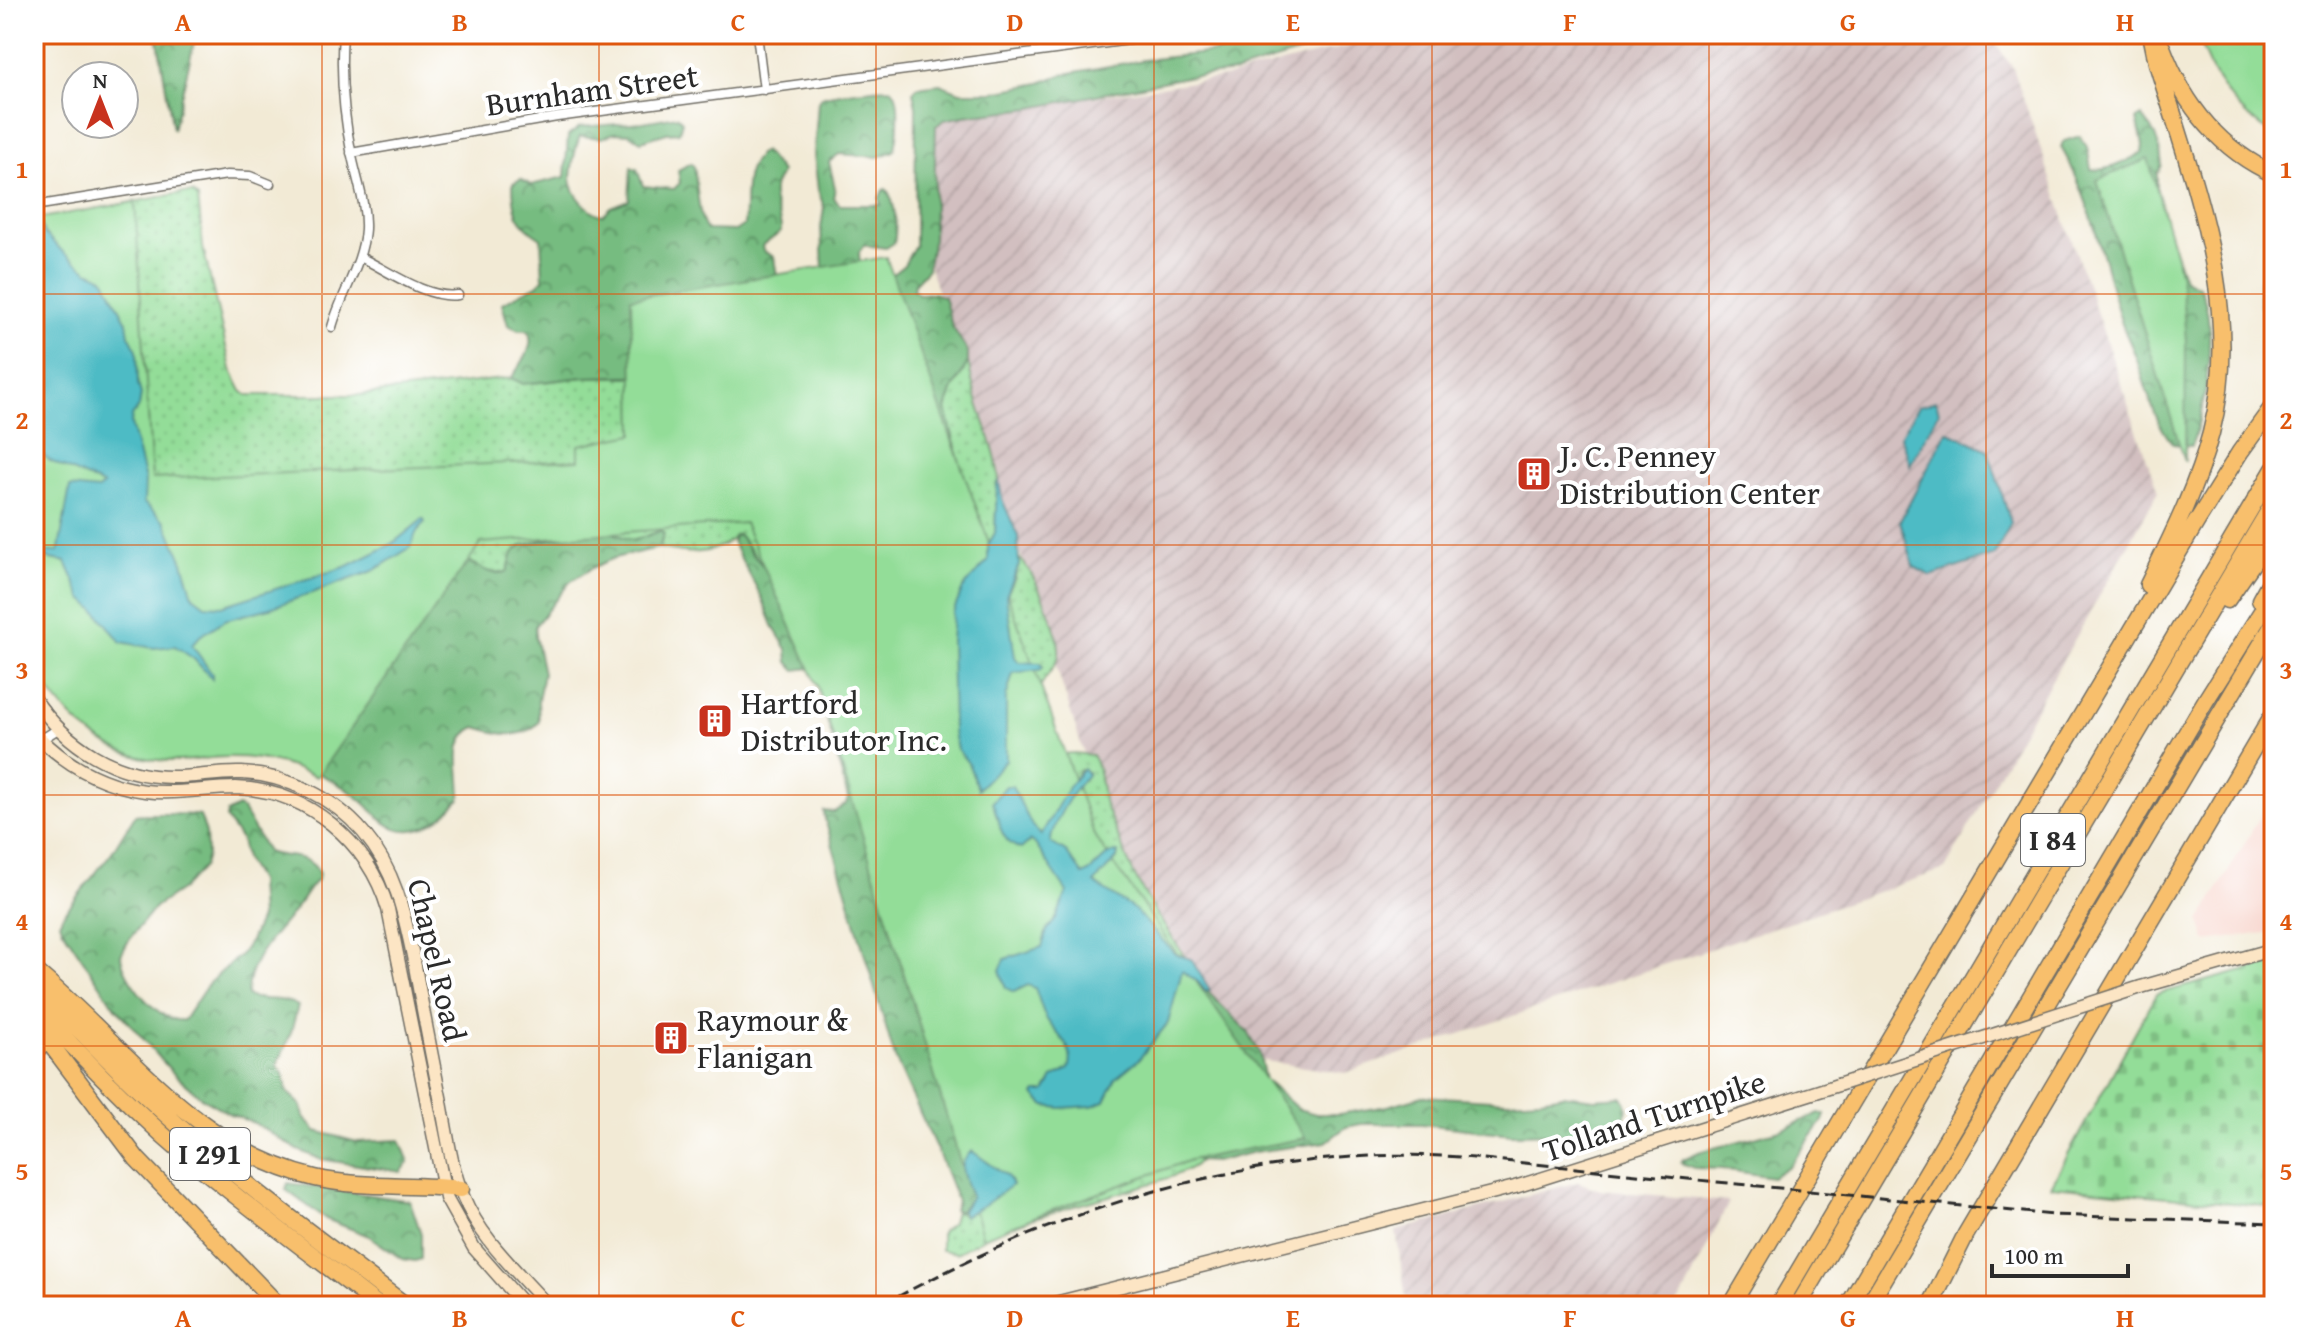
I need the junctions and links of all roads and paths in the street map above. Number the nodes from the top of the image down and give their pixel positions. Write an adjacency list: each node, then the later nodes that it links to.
1 (343, 34): 6 (street)
2 (757, 34): 5 (street)
3 (1174, 34): 5 (street, Burnham Street)
4 (2154, 34): 7 (highway); 21 (highway)
5 (764, 90): 6 (street, Burnham Street)
6 (351, 153): 10 (street)
7 (2274, 174)
8 (270, 184): 9 (street)
9 (34, 206)
10 (360, 257): 11 (street); 12 (street)
11 (458, 295)
12 (332, 327)
13 (2274, 405): 21 (highway)
14 (2274, 469): 45 (highway, I 84)
15 (2274, 502): 22 (highway)
16 (2274, 532): 22 (highway)
17 (2274, 575): 20 (highway)
18 (2274, 592): 20 (highway)
19 (2274, 623): 48 (highway, I 84)
20 (2227, 665): 47 (highway)
21 (2094, 693): 44 (highway)
22 (2159, 695): 46 (highway)
23 (34, 698): 25 (main road, Chapel Road)
24 (2274, 713): 49 (highway)
25 (58, 729): 26 (street); 27 (main road, Chapel Road)
26 (36, 739): 28 (main road, Chapel Road)
27 (404, 913): 28 (main road); 34 (main road, Chapel Road)
28 (389, 916): 35 (main road, Chapel Road)
29 (2274, 949): 43 (main road, Tolland Turnpike, bridge)
30 (34, 970): 36 (highway)
31 (34, 980): 40 (highway, I 291)
32 (34, 1004): 39 (highway, I 291)
33 (34, 1022): 38 (highway)
34 (427, 1030): 35 (main road); 37 (main road, Chapel Road)
35 (412, 1033): 36 (main road, Chapel Road)
36 (443, 1187): 37 (highway); 41 (main road, Chapel Road)
37 (461, 1189): 42 (main road, Chapel Road)
38 (279, 1306)
39 (379, 1306)
40 (406, 1306)
41 (525, 1306)
42 (548, 1306)
43 (1043, 1306)
44 (1731, 1306)
45 (1778, 1306)
46 (1798, 1306)
47 (1848, 1306)
48 (1868, 1306)
49 (1930, 1306)

